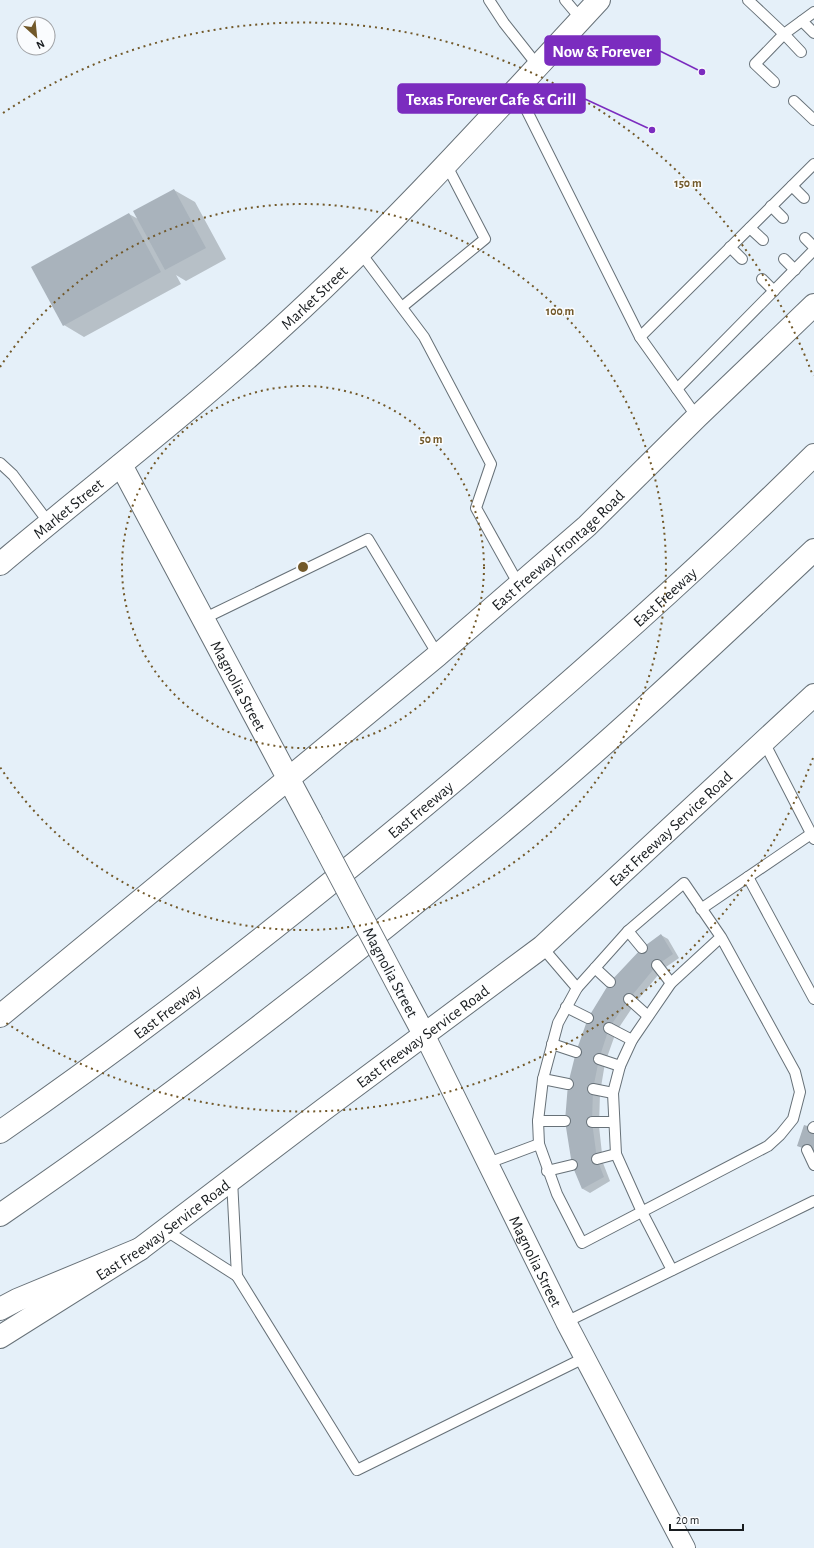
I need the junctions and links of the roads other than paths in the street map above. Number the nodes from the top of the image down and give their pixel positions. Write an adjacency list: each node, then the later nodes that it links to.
1 (489, 0): 11 (lane)
2 (565, 0): 6 (lane)
3 (599, 0): 6 (main road, Market Street)
4 (748, 0): 9 (lane)
5 (814, 12): 7 (lane)
6 (581, 19): 11 (main road, Market Street)
7 (802, 21): 8 (lane); 9 (lane)
8 (814, 33)
9 (784, 34): 10 (lane); 12 (lane)
10 (801, 52)
11 (538, 66): 13 (main road, Market Street)
12 (774, 82)
13 (516, 89): 16 (main road, Market Street); 36 (lane)
14 (794, 102): 15 (lane)
15 (814, 120)
16 (446, 164): 28 (main road, Market Street); 35 (lane)
17 (814, 164): 18 (lane)
18 (792, 186): 19 (lane); 20 (lane)
19 (804, 198)
20 (771, 206): 21 (lane); 22 (lane)
21 (783, 218)
22 (750, 228): 24 (lane); 25 (lane)
23 (805, 238): 26 (lane)
24 (763, 240)
25 (730, 247): 29 (lane); 36 (lane)
26 (814, 247)
27 (814, 250): 31 (lane)
28 (360, 252): 35 (lane); 41 (main road, Market Street)
29 (742, 259)
30 (784, 259): 31 (lane)
31 (795, 270): 33 (lane)
32 (762, 279): 33 (lane)
33 (774, 291): 37 (lane)
34 (814, 305): 38 (main road, East Freeway Frontage Road)
35 (402, 307): 45 (lane)
36 (640, 337): 37 (lane)
37 (678, 389): 38 (lane)
38 (697, 417): 45 (main road, East Freeway Frontage Road)
39 (814, 454): 84 (main road, East Freeway)
40 (0, 463): 42 (lane)
41 (121, 465): 42 (main road, Market Street); 46 (main road, Magnolia Street)
42 (49, 523): 44 (main road, Market Street)
43 (814, 550): 96 (main road)
44 (0, 564)
45 (519, 585): 47 (main road, East Freeway Frontage Road)
46 (203, 619): 47 (lane); 50 (main road, Magnolia Street)
47 (438, 655): 50 (main road, East Freeway Frontage Road)
48 (814, 695): 49 (main road, East Freeway Service Road)
49 (764, 742): 51 (lane); 56 (main road, East Freeway Service Road)
50 (288, 779): 66 (main road, East Freeway Frontage Road); 70 (main road, Magnolia Street, bridge)
51 (813, 836): 52 (lane)
52 (748, 877): 53 (lane); 64 (lane)
53 (702, 909): 54 (lane); 55 (lane)
54 (628, 931): 57 (lane); 59 (lane)
55 (721, 938): 61 (lane); 95 (lane)
56 (542, 947): 62 (lane); 70 (main road, East Freeway Service Road)
57 (642, 948)
58 (656, 965): 61 (lane)
59 (595, 968): 60 (lane); 62 (lane)
60 (610, 982)
61 (671, 983): 67 (lane)
62 (577, 988): 65 (lane)
63 (629, 999): 67 (lane)
64 (814, 999)
65 (566, 1007): 68 (lane); 72 (lane)
66 (0, 1016)
67 (648, 1016): 71 (lane)
68 (588, 1018)
69 (609, 1028): 71 (lane)
70 (425, 1036): 89 (street, Magnolia Street); 93 (main road, East Freeway Service Road)
71 (632, 1040): 75 (lane)
72 (552, 1044): 73 (lane); 76 (lane)
73 (576, 1052)
74 (599, 1060): 75 (lane)
75 (620, 1066): 79 (lane)
76 (543, 1079): 77 (lane); 80 (lane)
77 (568, 1084)
78 (593, 1089): 79 (lane)
79 (613, 1093): 83 (lane)
80 (538, 1121): 81 (lane); 85 (lane)
81 (565, 1121)
82 (592, 1122): 83 (lane)
83 (613, 1122): 87 (lane)
84 (0, 1132)
85 (539, 1144): 89 (lane); 92 (lane)
86 (807, 1150): 91 (lane)
87 (616, 1154): 88 (lane); 95 (lane)
88 (597, 1159)
89 (488, 1163): 102 (street, Magnolia Street)
90 (572, 1165): 92 (lane)
91 (814, 1165)
92 (547, 1171): 95 (lane)
93 (232, 1180): 97 (main road, East Freeway Service Road); 100 (lane)
94 (814, 1201): 99 (lane)
95 (642, 1212): 99 (lane)
96 (0, 1215)
97 (165, 1230): 98 (main road, East Freeway Service Road); 100 (lane)
98 (140, 1249): 101 (main road); 103 (main road, East Freeway Service Road)
99 (672, 1270): 102 (lane)
100 (237, 1276): 104 (lane)
101 (0, 1309)
102 (566, 1322): 104 (street, Magnolia Street)
103 (0, 1338)
104 (584, 1358): 105 (street, Magnolia Street)
105 (685, 1548)

